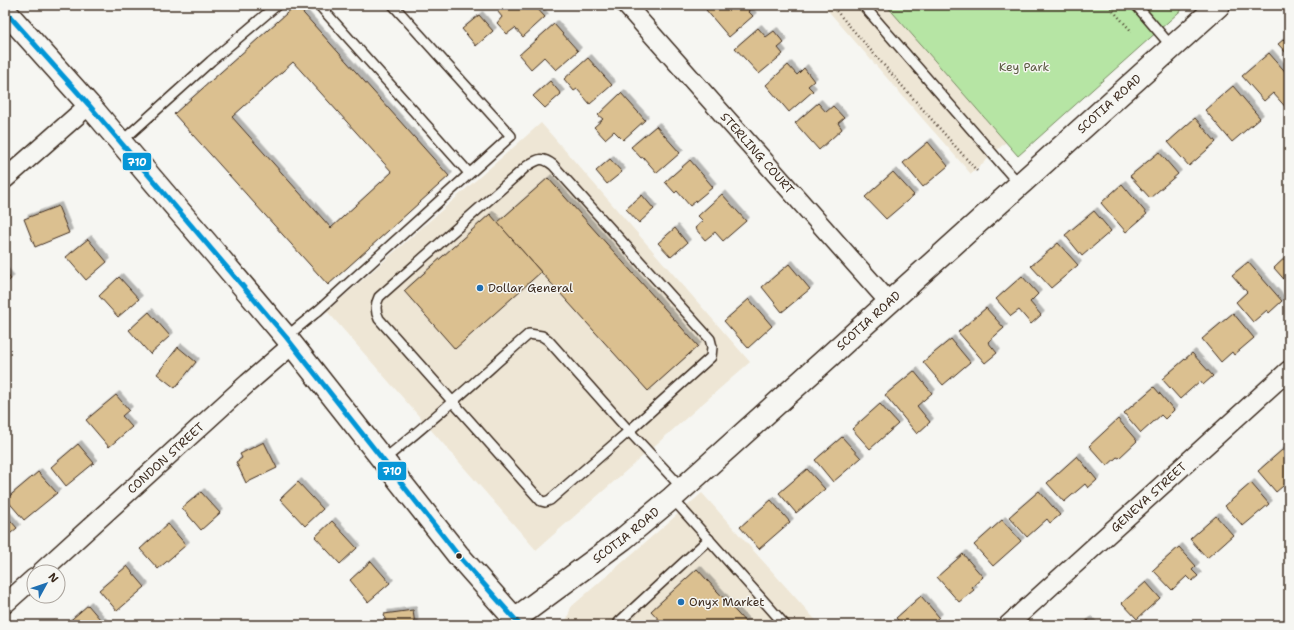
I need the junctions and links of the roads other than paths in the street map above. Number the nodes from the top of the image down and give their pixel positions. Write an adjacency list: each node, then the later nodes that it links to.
1 (277, 5): 11 (lane)
2 (319, 5): 12 (lane)
3 (393, 5): 12 (lane)
4 (626, 5): 15 (street, STERLING COURT)
5 (863, 5): 14 (lane)
6 (1136, 5): 9 (lane)
7 (1219, 5): 9 (street, SCOTIA ROAD)
8 (5, 11): 10 (street)
9 (1172, 47): 14 (street, SCOTIA ROAD)
10 (89, 105): 11 (street); 13 (street)
11 (121, 142): 16 (street)
12 (470, 173): 16 (lane)
13 (5, 179)
14 (1019, 184): 15 (street, SCOTIA ROAD)
15 (889, 302): 21 (street, SCOTIA ROAD)
16 (289, 341): 20 (street); 23 (street, CONDON STREET)
17 (1289, 370): 29 (street, GENEVA STREET)
18 (453, 402): 19 (lane); 19 (lane); 19 (lane); 20 (lane)
19 (629, 430): 21 (lane)
20 (383, 460): 26 (street)
21 (677, 493): 22 (lane); 26 (street, SCOTIA ROAD)
22 (709, 539): 27 (lane); 28 (lane)
23 (50, 564)
24 (26, 585): 25 (street)
25 (5, 604)
26 (515, 623)
27 (622, 625)
28 (785, 625)
29 (1008, 625)

